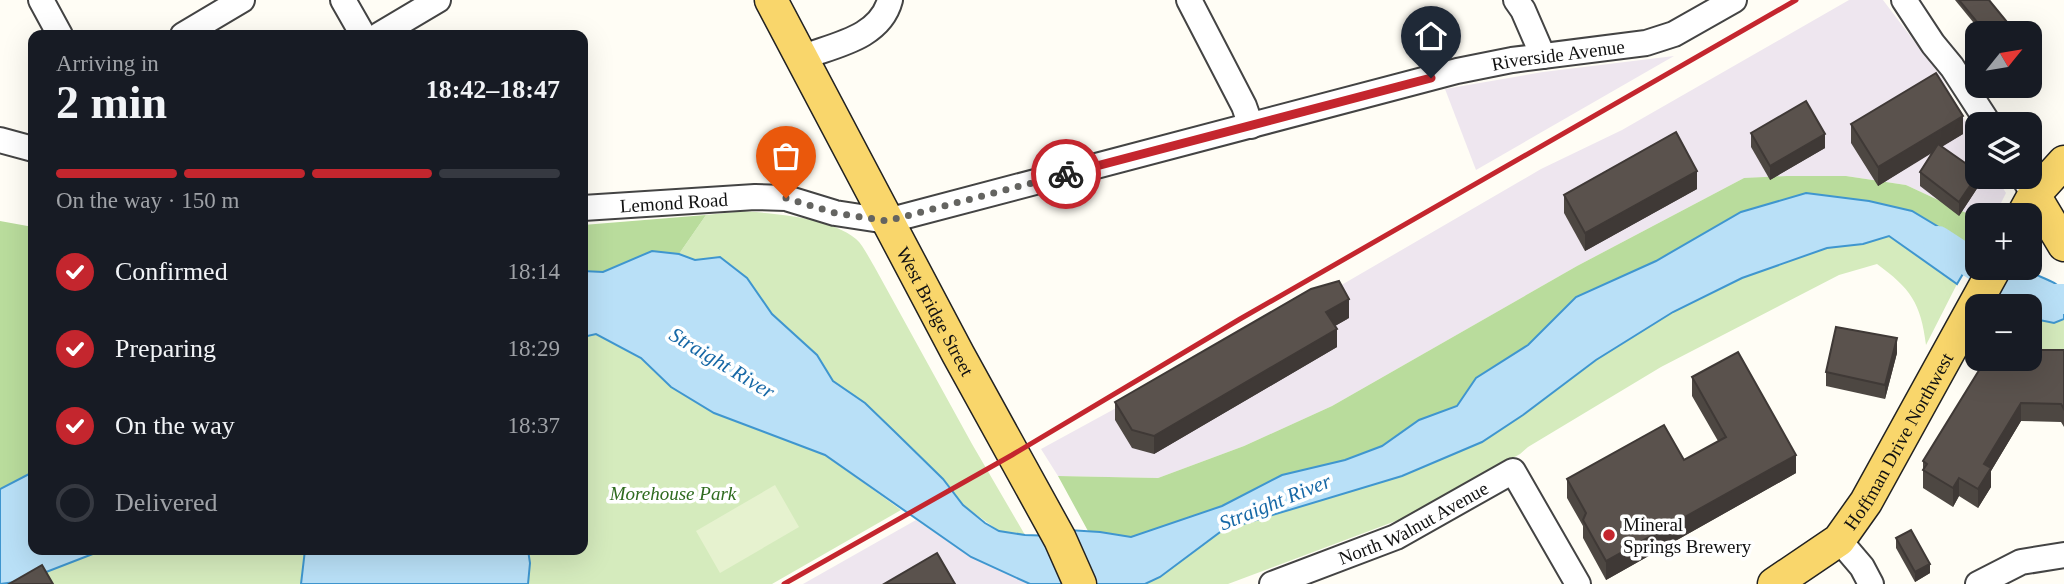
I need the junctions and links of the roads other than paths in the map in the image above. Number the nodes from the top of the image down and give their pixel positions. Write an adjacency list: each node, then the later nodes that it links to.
1 (41, 0): 11 (street)
2 (242, 0): 12 (street)
3 (343, 0): 13 (street)
4 (438, 0): 14 (street)
5 (771, 0): 16 (main road, West Bridge Street)
6 (890, 0): 16 (street)
7 (1189, 0): 18 (street)
8 (1516, 0): 15 (street)
9 (1734, 0): 15 (street, Riverside Avenue)
10 (1904, 0): 17 (street)
11 (57, 30)
12 (191, 30)
13 (359, 30)
14 (387, 30)
15 (1543, 55): 18 (street, Riverside Avenue)
16 (803, 57): 24 (main road, West Bridge Street)
17 (1981, 112)
18 (1251, 126): 24 (street, Riverside Avenue)
19 (0, 140): 20 (street)
20 (28, 148)
21 (2064, 162): 22 (main road)
22 (2027, 196): 25 (main road)
23 (588, 208): 24 (street, Lemond Road)
24 (887, 221): 29 (main road, West Bridge Street)
25 (2061, 240)
26 (1988, 280): 27 (main road, Hoffman Drive Northwest)
27 (1839, 540): 32 (main road); 33 (street)
28 (2064, 555): 34 (street)
29 (1080, 584)
30 (1272, 584): 31 (street, North Walnut Avenue)
31 (1578, 584)
32 (1774, 584)
33 (1871, 584)
34 (1978, 584)

